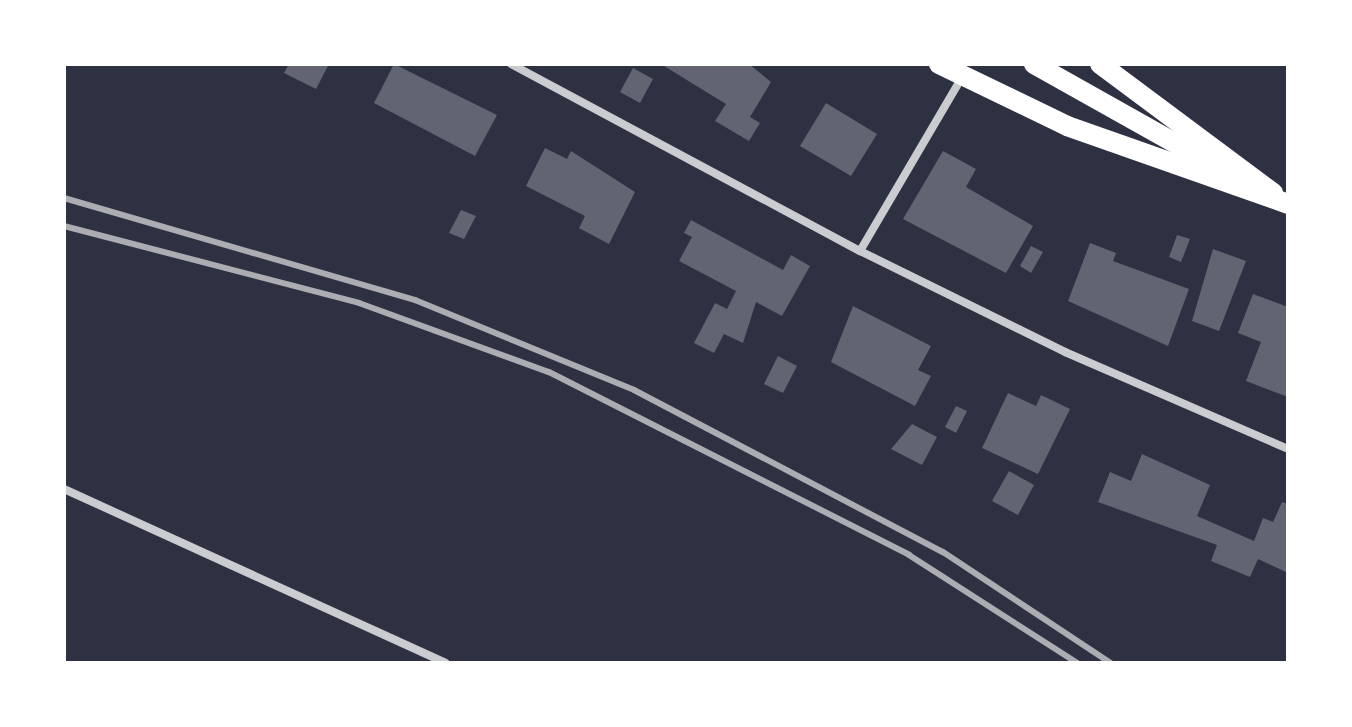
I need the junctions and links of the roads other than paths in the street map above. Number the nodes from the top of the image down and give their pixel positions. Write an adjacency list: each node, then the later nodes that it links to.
1 (511, 64): 7 (street)
2 (939, 64): 5 (main road)
3 (1034, 64): 6 (main road)
4 (1100, 64): 6 (main road)
5 (962, 77): 6 (main road); 7 (street)
6 (1287, 203)
7 (860, 251): 8 (street)
8 (1288, 449)
9 (64, 489): 10 (street)
10 (445, 663)

